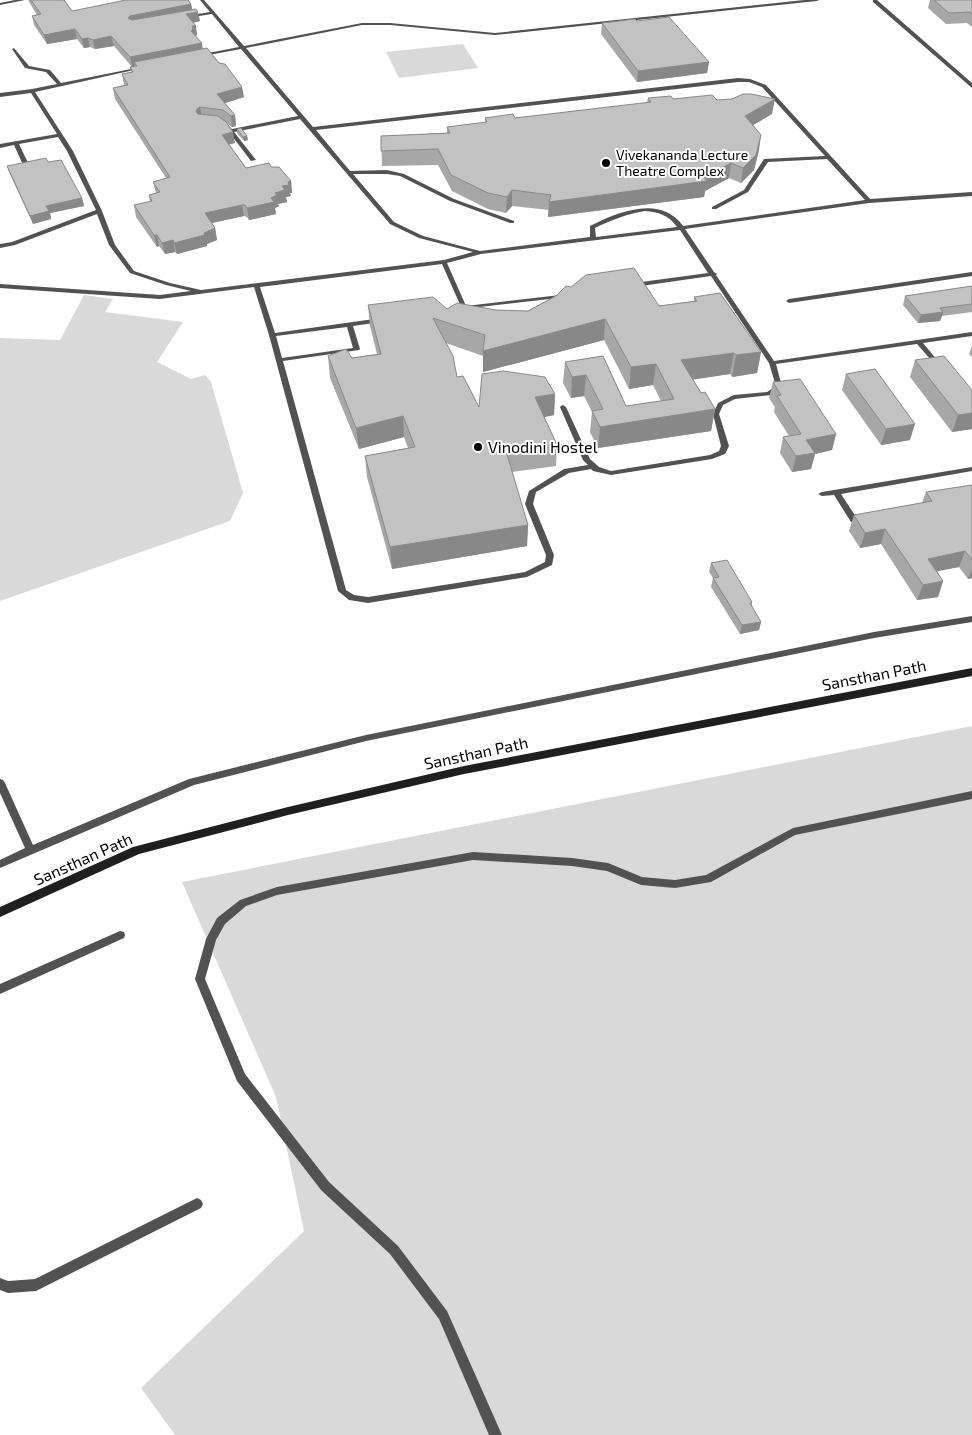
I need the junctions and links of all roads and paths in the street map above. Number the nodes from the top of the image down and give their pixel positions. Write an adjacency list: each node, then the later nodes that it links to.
1 (21, 0): 5 (lane)
2 (202, 0): 6 (lane)
3 (817, 0): 8 (lane)
4 (874, 0): 12 (lane)
5 (0, 4)
6 (212, 13): 7 (lane); 8 (lane)
7 (183, 18)
8 (243, 48): 10 (lane); 16 (lane)
9 (14, 49): 13 (lane)
10 (197, 57)
11 (152, 66): 13 (lane)
12 (971, 84)
13 (60, 85): 14 (lane)
14 (32, 91): 15 (lane); 20 (lane)
15 (0, 95)
16 (301, 117): 18 (lane); 19 (lane)
17 (222, 124): 19 (lane)
18 (312, 129): 23 (lane); 26 (lane)
19 (231, 131): 24 (lane)
20 (60, 135): 21 (lane); 30 (lane)
21 (16, 143): 22 (lane); 25 (lane)
22 (0, 146)
23 (829, 157): 28 (lane); 29 (lane)
24 (253, 160)
25 (27, 167)
26 (351, 172): 31 (lane); 35 (lane)
27 (972, 194): 28 (lane)
28 (870, 201): 32 (lane)
29 (714, 208)
30 (99, 211): 34 (lane); 42 (lane)
31 (512, 222)
32 (682, 228): 33 (lane); 33 (lane); 37 (lane)
33 (593, 239): 35 (lane)
34 (0, 246)
35 (481, 252): 36 (lane)
36 (444, 262): 41 (lane); 45 (lane)
37 (714, 274): 40 (lane); 53 (lane)
38 (972, 274): 44 (lane)
39 (0, 286): 42 (lane)
40 (628, 286)
41 (257, 287): 42 (lane); 49 (lane)
42 (206, 292)
43 (570, 294): 45 (lane)
44 (788, 301)
45 (464, 308): 46 (lane)
46 (455, 310)
47 (388, 319): 48 (lane)
48 (349, 324): 49 (lane); 52 (lane)
49 (272, 334): 52 (lane)
50 (972, 334): 51 (lane)
51 (919, 342): 53 (lane); 54 (lane)
52 (279, 360): 56 (lane)
53 (772, 363): 56 (lane)
54 (942, 370)
55 (563, 407): 56 (lane)
56 (593, 466)
57 (972, 469): 58 (lane)
58 (836, 492): 59 (lane); 60 (lane)
59 (822, 494)
60 (854, 520)
61 (972, 619): 65 (lane)
62 (972, 672): 67 (street, Sansthan Path)
63 (0, 783): 65 (lane)
64 (972, 795): 72 (lane)
65 (31, 850): 66 (lane)
66 (0, 864)
67 (0, 912)
68 (120, 934): 69 (lane)
69 (0, 989)
70 (197, 1204): 71 (lane)
71 (0, 1284)
72 (496, 1435)

